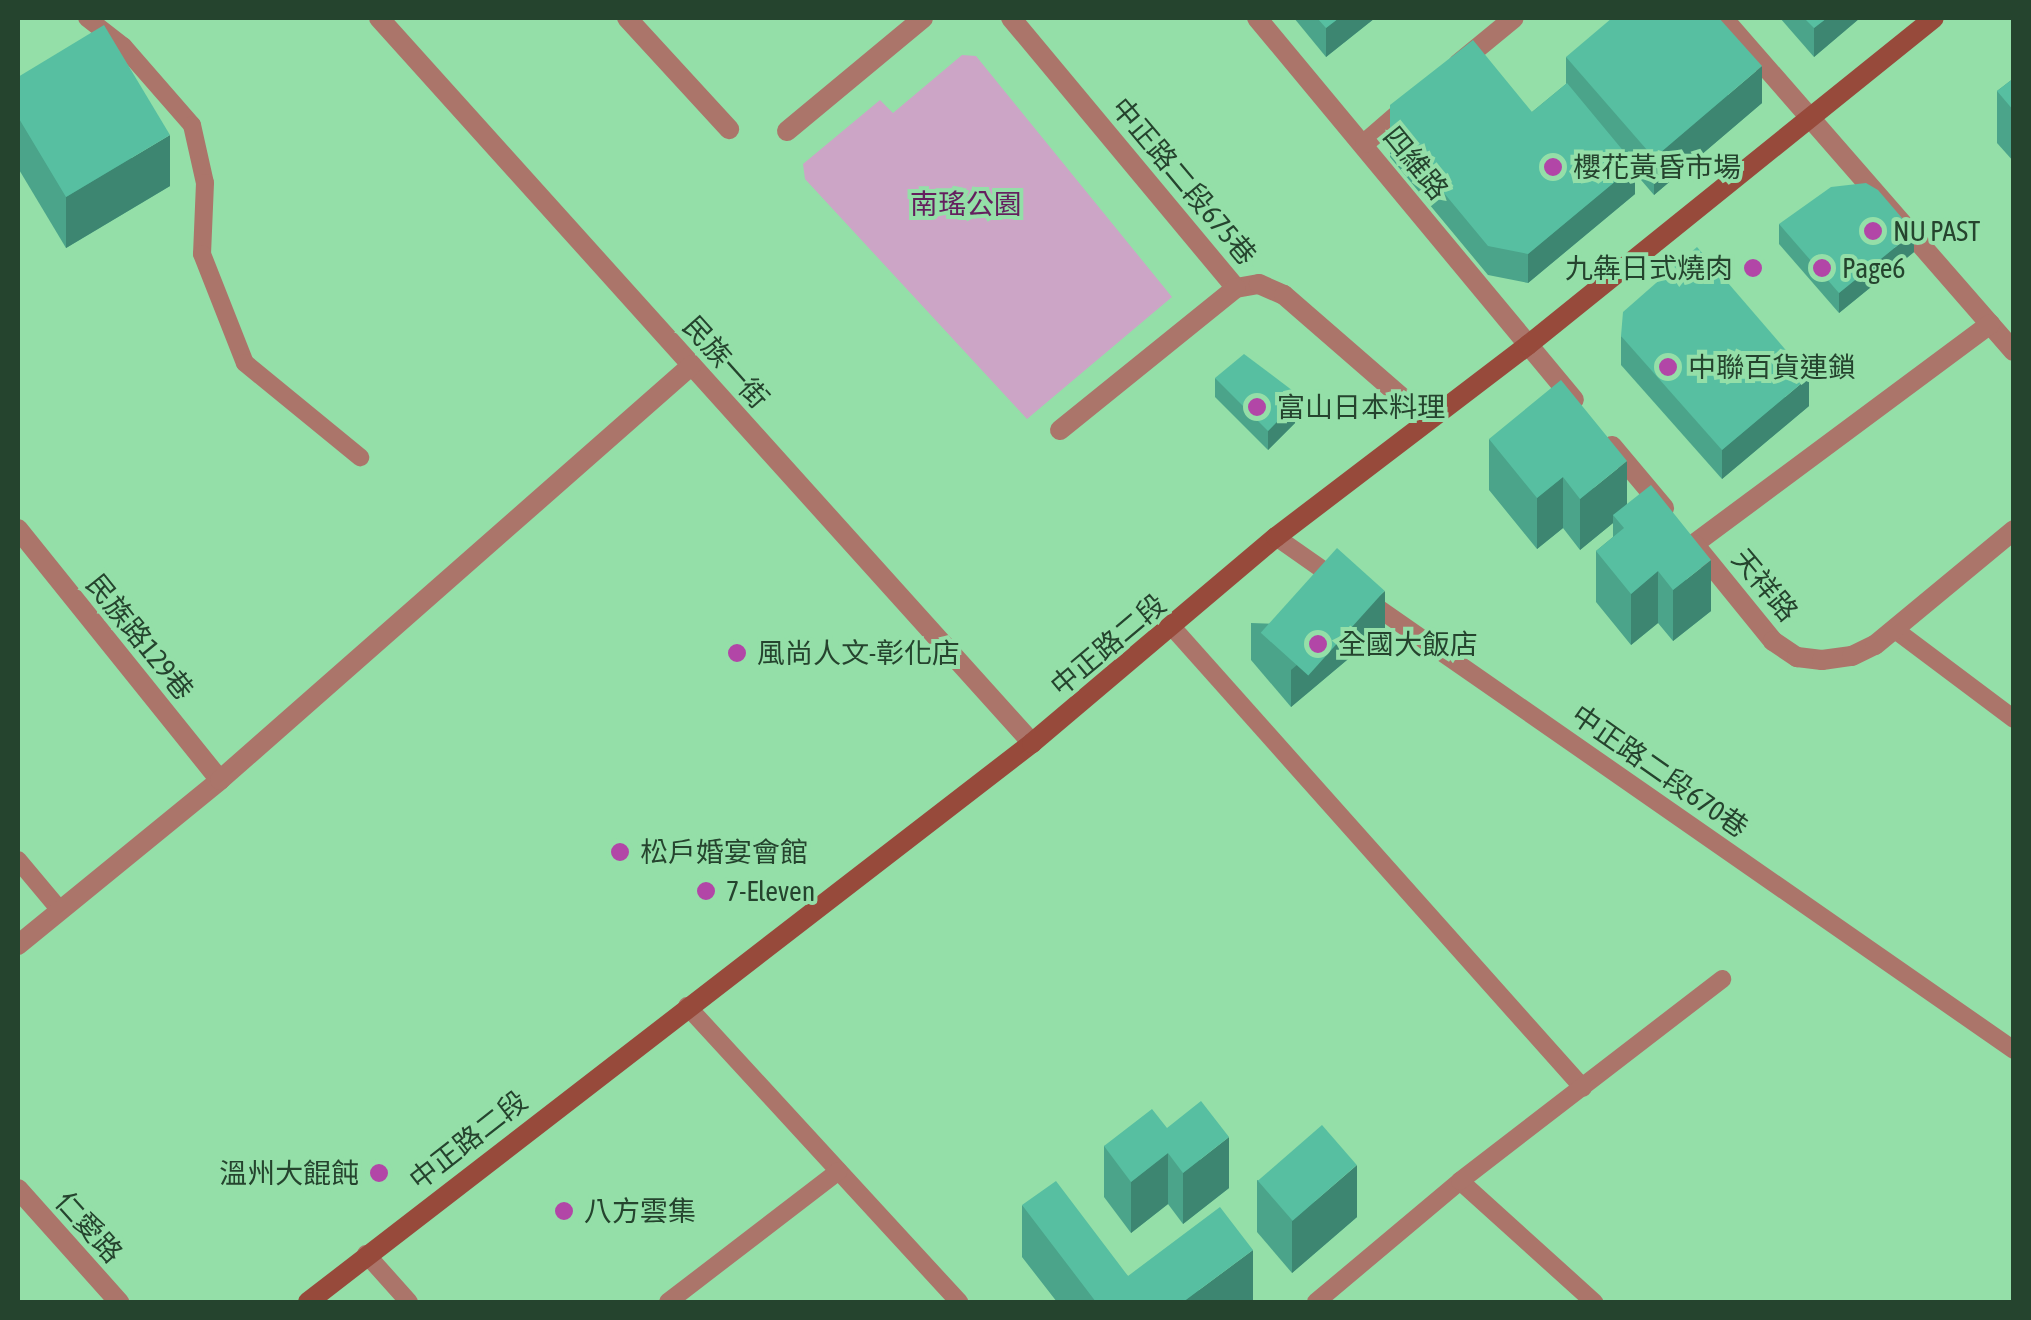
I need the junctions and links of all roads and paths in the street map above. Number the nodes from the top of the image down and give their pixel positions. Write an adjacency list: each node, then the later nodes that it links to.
1 (88, 18): 21 (lane)
2 (380, 18): 18 (street, 民族一街)
3 (627, 18): 11 (street)
4 (923, 18): 12 (street)
5 (1012, 18): 14 (street, 中正路二段675巷)
6 (1257, 18): 13 (street, 四維路)
7 (1514, 18): 13 (street)
8 (1723, 18): 10 (street)
9 (1934, 18): 10 (street, 中正路二段)
10 (1812, 116): 15 (street); 16 (street, 中正路二段)
11 (729, 129)
12 (786, 131)
13 (1365, 143): 16 (street, 四維路)
14 (1236, 288): 19 (street, 中正路二段675巷); 20 (street)
15 (1990, 324): 17 (street); 25 (street)
16 (1528, 346): 19 (street, 中正路二段); 25 (street, 天祥路)
17 (2014, 351)
18 (692, 365): 29 (street, 民族一街); 30 (street)
19 (1428, 420): 24 (street, 中正路二段)
20 (1060, 430)
21 (360, 457)
22 (18, 529): 30 (street, 民族路129巷)
23 (2014, 530): 27 (street, 天祥路)
24 (1276, 537): 26 (street, 中正路二段); 36 (lane, 中正路二段670巷)
25 (1694, 544): 27 (street, 天祥路)
26 (1173, 628): 29 (street, 中正路二段); 37 (lane)
27 (1894, 629): 28 (lane)
28 (2014, 719)
29 (1032, 744): 35 (street, 中正路二段)
30 (220, 780): 32 (street)
31 (18, 860): 32 (lane)
32 (58, 909): 33 (street)
33 (18, 945)
34 (1722, 979): 37 (lane)
35 (688, 1006): 38 (lane); 41 (street, 中正路二段)
36 (2014, 1050)
37 (1583, 1088): 39 (lane)
38 (838, 1171): 45 (lane); 46 (lane)
39 (1460, 1181): 47 (lane); 48 (lane)
40 (18, 1189): 42 (street, 仁愛路)
41 (366, 1254): 43 (street, 中正路二段); 44 (lane)
42 (120, 1302)
43 (308, 1302)
44 (410, 1302)
45 (668, 1302)
46 (958, 1302)
47 (1316, 1302)
48 (1594, 1302)

